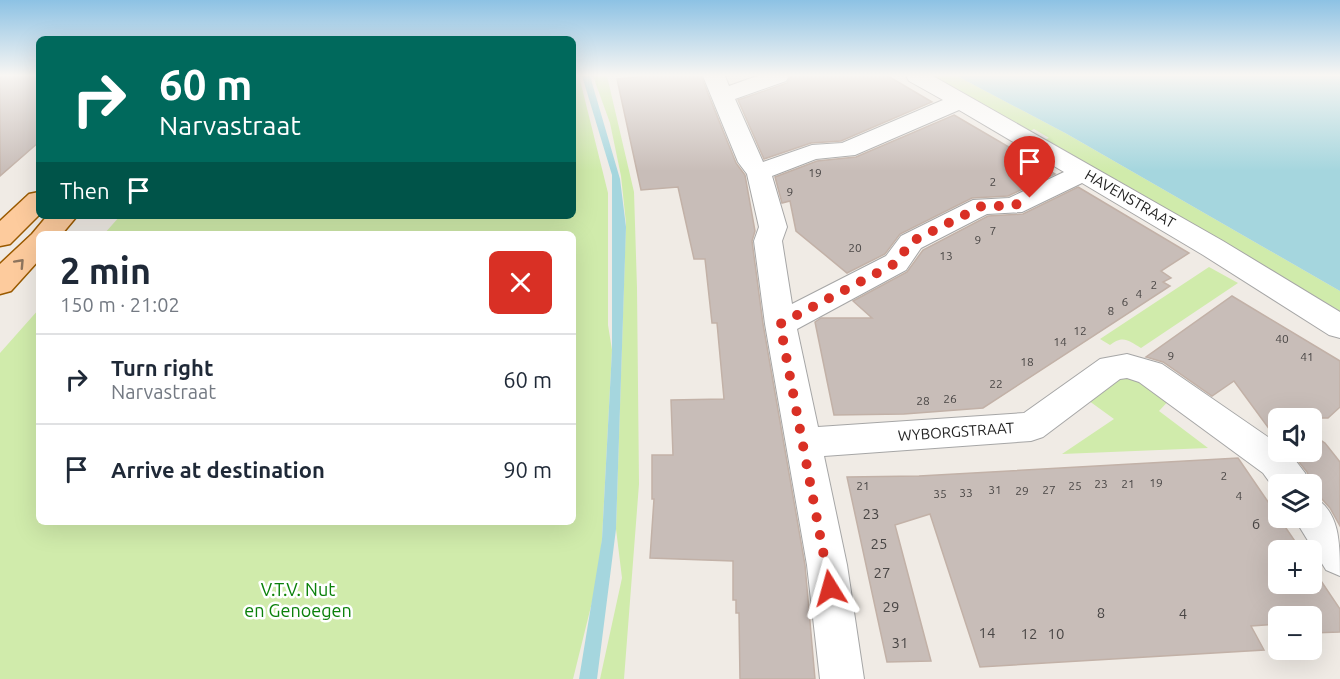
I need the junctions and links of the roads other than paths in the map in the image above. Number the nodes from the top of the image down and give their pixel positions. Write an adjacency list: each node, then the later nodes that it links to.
1 (727, 108): 5 (street)
2 (945, 108): 5 (street)
3 (973, 108): 4 (street, HAVENSTRAAT)
4 (1084, 172): 12 (street); 13 (street, HAVENSTRAAT)
5 (759, 173): 12 (street)
6 (36, 203): 9 (main road)
7 (60, 219): 8 (main road)
8 (49, 231)
9 (0, 237)
10 (36, 245): 11 (main road, one-way to 10)
11 (0, 283)
12 (780, 324): 14 (street)
13 (1340, 327)
14 (804, 442): 15 (street, WYBORGSTRAAT); 18 (street)
15 (1284, 473)
16 (1321, 528): 17 (street)
17 (1340, 557)
18 (842, 679)

